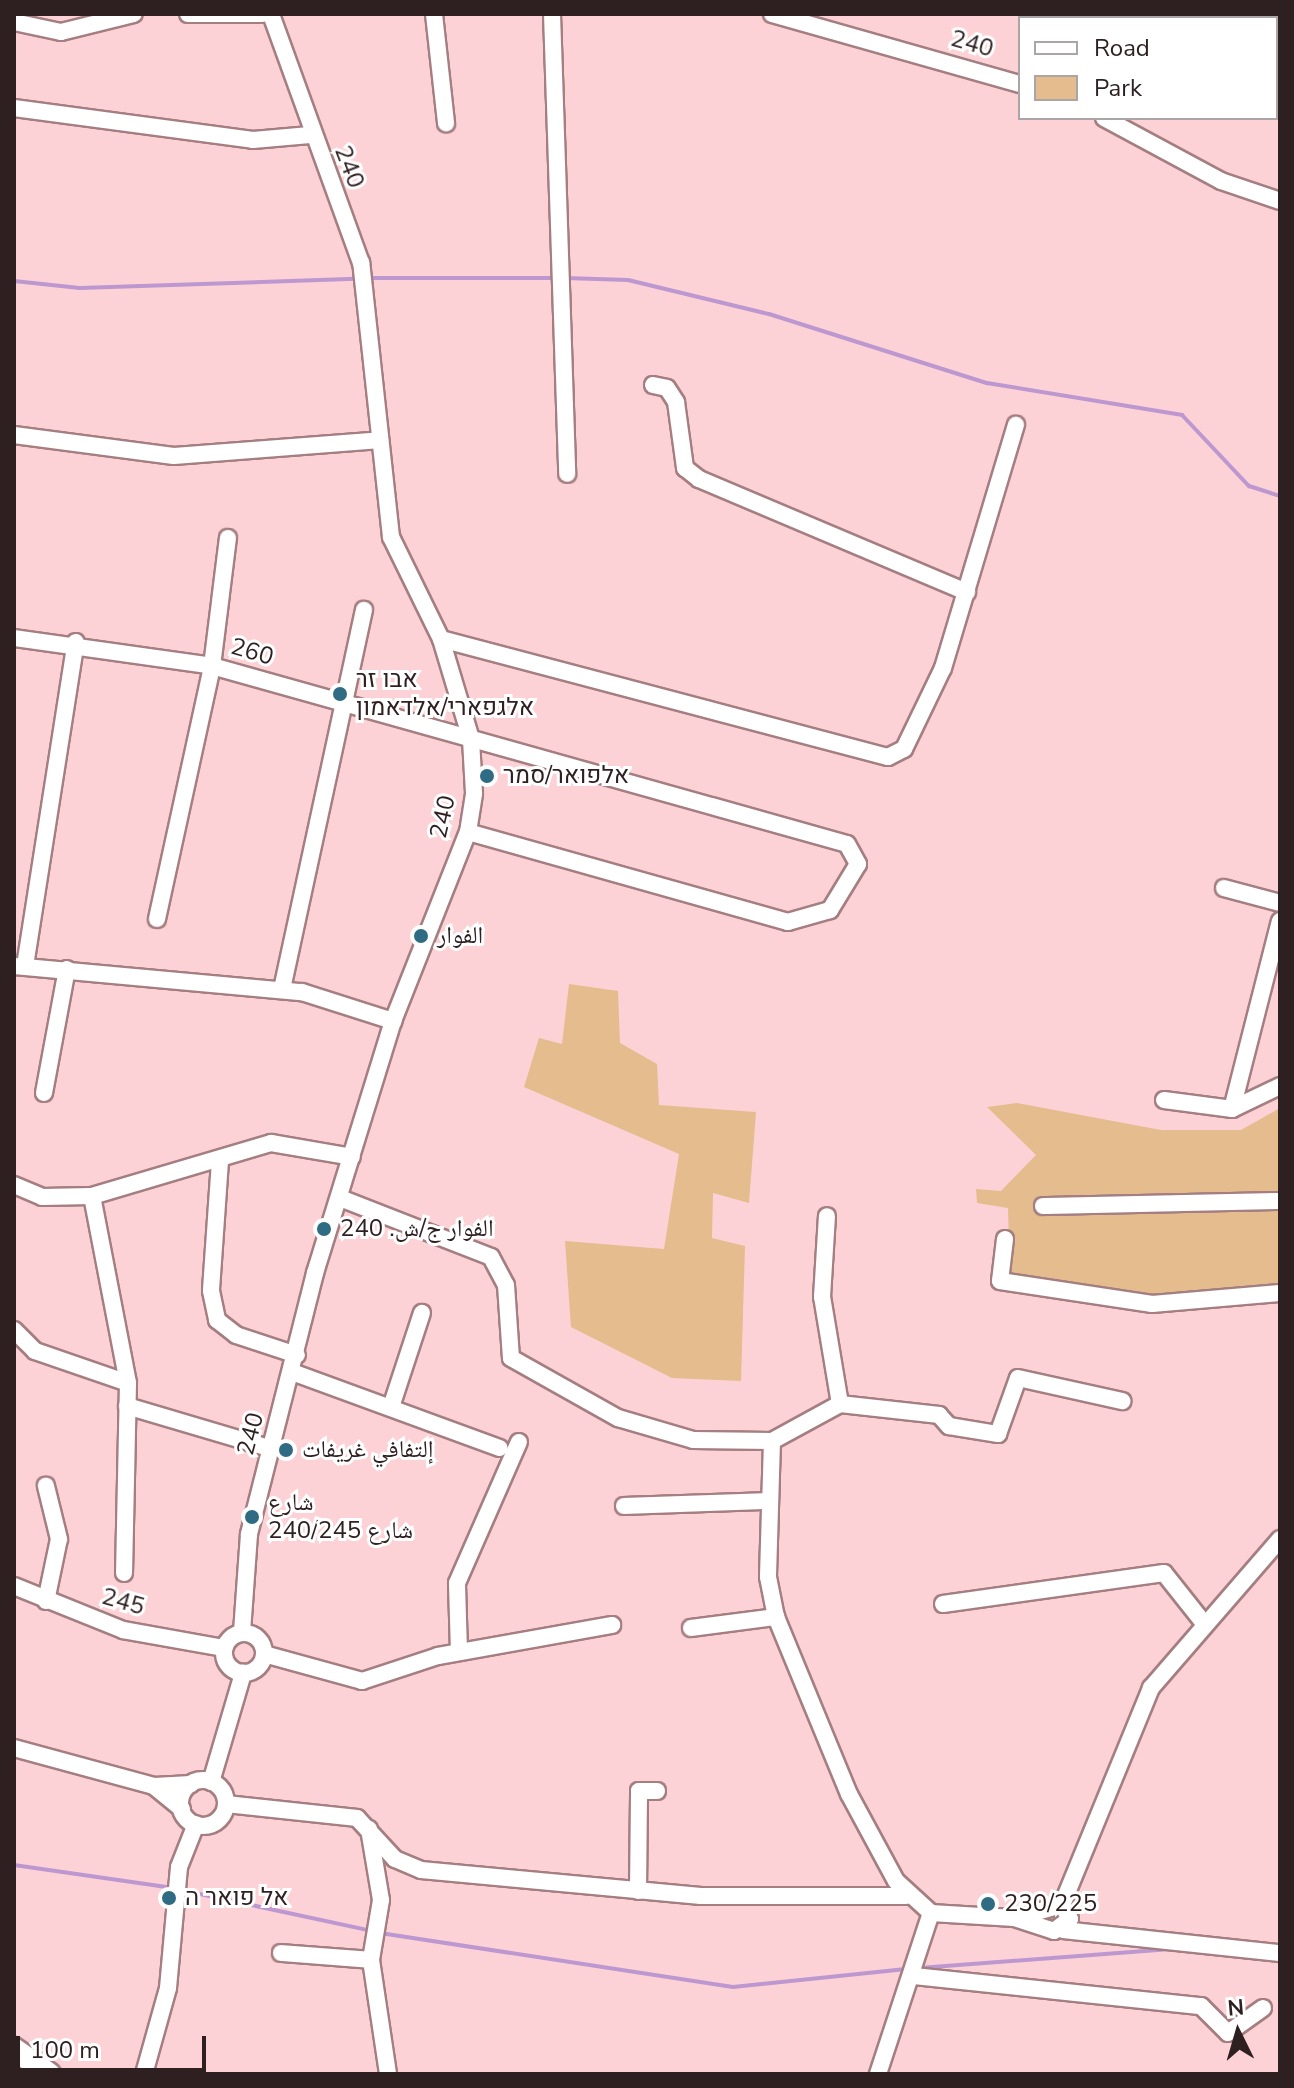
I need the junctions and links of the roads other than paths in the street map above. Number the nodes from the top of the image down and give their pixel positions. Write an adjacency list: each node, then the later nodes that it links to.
1 (134, 14): 8 (street)
2 (188, 14): 3 (street)
3 (262, 14)
4 (271, 14): 13 (street, 240)
5 (434, 14): 12 (street)
6 (552, 14): 19 (street)
7 (772, 14): 9 (street, 240)
8 (14, 22)
9 (1018, 83)
10 (14, 108): 13 (street)
11 (1108, 120): 14 (street)
12 (446, 123)
13 (310, 135): 18 (street, 240)
14 (1280, 201)
15 (653, 385): 21 (street)
16 (1016, 425): 21 (street)
17 (14, 435): 18 (street)
18 (380, 440): 24 (street, 240)
19 (567, 474)
20 (228, 538): 26 (street)
21 (967, 592): 24 (street)
22 (364, 610): 27 (street)
23 (14, 638): 25 (street, 260)
24 (441, 639): 28 (street, 240)
25 (76, 642): 26 (street, 260); 34 (street)
26 (212, 666): 27 (street, 260); 32 (street)
27 (344, 702): 28 (street, 260); 36 (street)
28 (471, 739): 29 (street, 240); 29 (street, 260)
29 (468, 832): 37 (street, 240)
30 (1224, 888): 31 (street)
31 (1280, 903)
32 (157, 919)
33 (1280, 921): 41 (street)
34 (20, 966): 35 (street)
35 (67, 969): 36 (street); 39 (street)
36 (282, 989): 37 (street)
37 (393, 1021): 42 (street, 240)
38 (1280, 1086): 41 (street)
39 (44, 1093)
40 (1164, 1100): 41 (street)
41 (1232, 1109)
42 (352, 1157): 43 (street); 46 (street, 240)
43 (220, 1161): 45 (street); 54 (street)
44 (14, 1185): 45 (street)
45 (92, 1196): 56 (street)
46 (340, 1198): 54 (street, 240); 61 (street)
47 (1280, 1201): 48 (street)
48 (1043, 1206)
49 (827, 1216): 59 (street)
50 (1005, 1239): 51 (street)
51 (1280, 1293)
52 (422, 1313): 58 (street)
53 (14, 1330): 56 (street)
54 (297, 1355): 55 (street, 240)
55 (292, 1372): 58 (street); 64 (street, 240)
56 (128, 1383): 60 (street)
57 (1122, 1401): 59 (street)
58 (392, 1404): 63 (street)
59 (840, 1404): 61 (street)
60 (127, 1406): 64 (street); 69 (street)
61 (772, 1441): 66 (street)
62 (519, 1442): 79 (street)
63 (500, 1448)
64 (272, 1449): 77 (street, 240)
65 (46, 1486): 71 (street)
66 (770, 1501): 67 (street); 73 (street)
67 (624, 1506)
68 (1280, 1539): 74 (street)
69 (124, 1573)
70 (14, 1586): 71 (street, 245)
71 (46, 1601): 78 (street, 245)
72 (943, 1604): 74 (street)
73 (776, 1617): 76 (street); 92 (street)
74 (1202, 1621): 95 (street)
75 (612, 1625): 79 (street)
76 (691, 1628)
77 (242, 1632): 78 (street); 80 (street)
78 (224, 1648): 81 (street)
79 (459, 1652): 80 (street)
80 (264, 1654): 81 (street)
81 (243, 1673): 83 (street)
82 (14, 1748): 85 (street)
83 (211, 1782): 84 (street); 87 (street)
84 (191, 1784): 85 (street); 88 (street)
85 (154, 1786): 88 (street)
86 (657, 1791): 91 (street)
87 (226, 1804): 89 (street); 90 (street)
88 (182, 1809): 89 (street)
89 (196, 1824): 103 (street)
90 (369, 1827): 91 (street); 98 (street)
91 (638, 1891): 92 (street)
92 (906, 1896): 93 (street)
93 (931, 1913): 94 (street); 99 (street)
94 (1045, 1917): 95 (street); 95 (street)
95 (1065, 1918): 97 (street)
96 (281, 1953): 98 (street)
97 (1280, 1953)
98 (371, 1960): 106 (street)
99 (914, 1976): 100 (street); 107 (street)
100 (1263, 2008)
101 (14, 2049): 105 (main road)
102 (14, 2067): 104 (main road)
103 (144, 2072)
104 (25, 2074)
105 (49, 2074)
106 (388, 2074)
107 (878, 2074)

